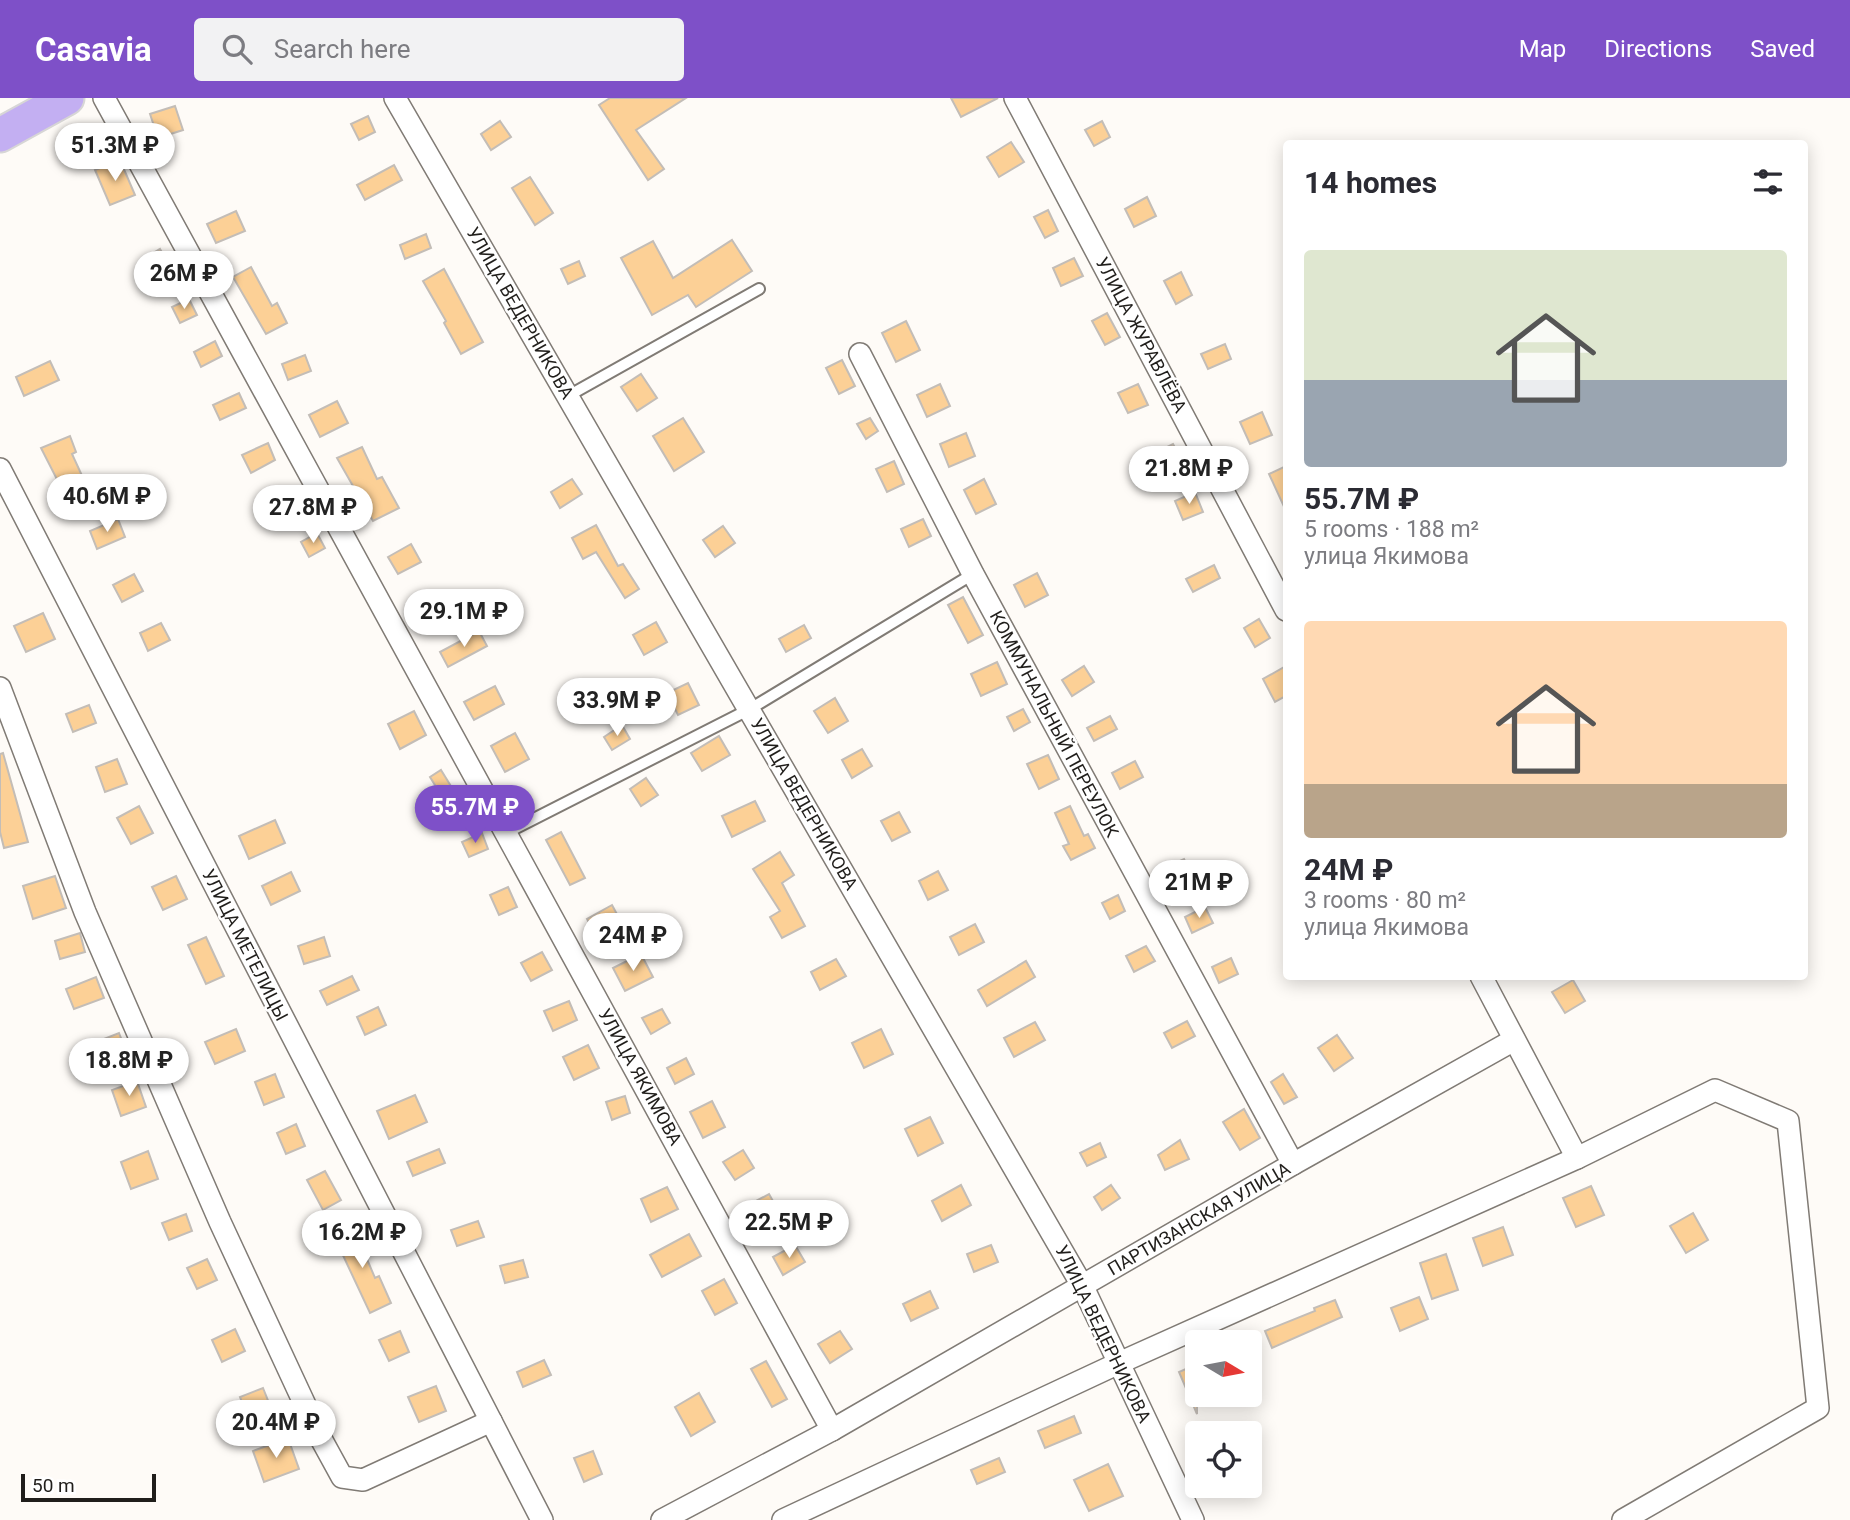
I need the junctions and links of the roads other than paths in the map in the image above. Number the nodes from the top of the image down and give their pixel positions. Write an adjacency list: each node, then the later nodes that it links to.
1 (68, 98): 5 (highway)
2 (104, 98): 14 (street, УЛИЦА ЯКИМОВА)
3 (395, 98): 8 (street, УЛИЦА ВЕДЕРНИКОВА)
4 (1015, 98): 11 (street, УЛИЦА ЖУРАВЛЁВА)
5 (0, 135)
6 (759, 289): 8 (lane)
7 (860, 354): 10 (street, КОММУНАЛЬНЫЙ ПЕРЕУЛОК)
8 (568, 396): 13 (street, УЛИЦА ВЕДЕРНИКОВА)
9 (0, 469): 21 (street, УЛИЦА МЕТЕЛИЦЫ)
10 (973, 575): 13 (lane); 18 (street, КОММУНАЛЬНЫЙ ПЕРЕУЛОК)
11 (1283, 604)
12 (0, 688): 21 (street)
13 (750, 709): 14 (lane); 19 (street, УЛИЦА ВЕДЕРНИКОВА)
14 (506, 833): 22 (street, УЛИЦА ЯКИМОВА)
15 (1482, 980): 16 (street)
16 (1514, 1040): 17 (street); 18 (street, ПАРТИЗАНСКАЯ УЛИЦА)
17 (1577, 1158): 20 (street); 27 (street)
18 (1293, 1164): 19 (street, ПАРТИЗАНСКАЯ УЛИЦА)
19 (1083, 1287): 20 (street, УЛИЦА ВЕДЕРНИКОВА); 22 (street, ПАРТИЗАНСКАЯ УЛИЦА)
20 (1119, 1363): 25 (street); 26 (street, УЛИЦА ВЕДЕРНИКОВА)
21 (491, 1420): 23 (street, УЛИЦА МЕТЕЛИЦЫ)
22 (832, 1430): 24 (street, ПАРТИЗАНСКАЯ УЛИЦА)
23 (542, 1520)
24 (662, 1520)
25 (783, 1520)
26 (1193, 1520)
27 (1623, 1520)

